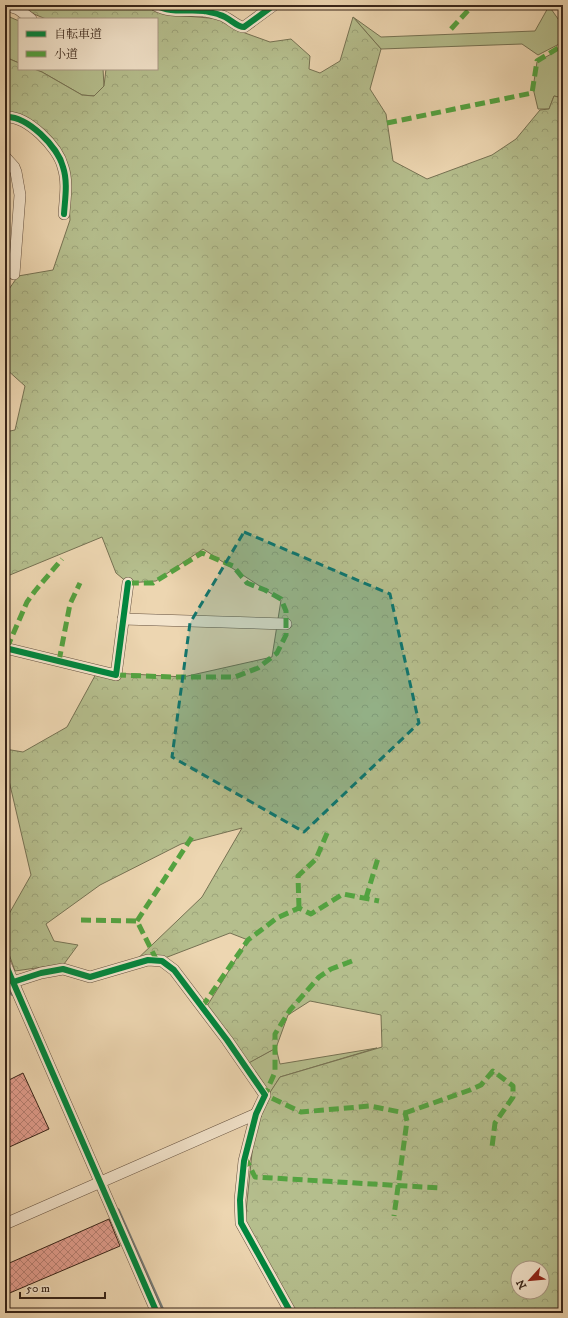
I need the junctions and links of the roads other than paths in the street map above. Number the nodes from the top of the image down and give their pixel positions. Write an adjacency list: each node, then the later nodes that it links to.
1 (6, 5): 4 (street)
2 (155, 5): 3 (street)
3 (274, 5)
4 (30, 18)
5 (5, 117): 7 (street)
6 (5, 157): 8 (street)
7 (64, 214)
8 (14, 274)
9 (128, 583): 10 (street)
10 (123, 619): 11 (street); 12 (street)
11 (286, 624)
12 (5, 648)
13 (5, 963): 14 (street)
14 (13, 982): 15 (street); 16 (street)
15 (256, 1114): 16 (street); 19 (street)
16 (105, 1180): 17 (street); 18 (street)
17 (5, 1224)
18 (158, 1313)
19 (291, 1313)

